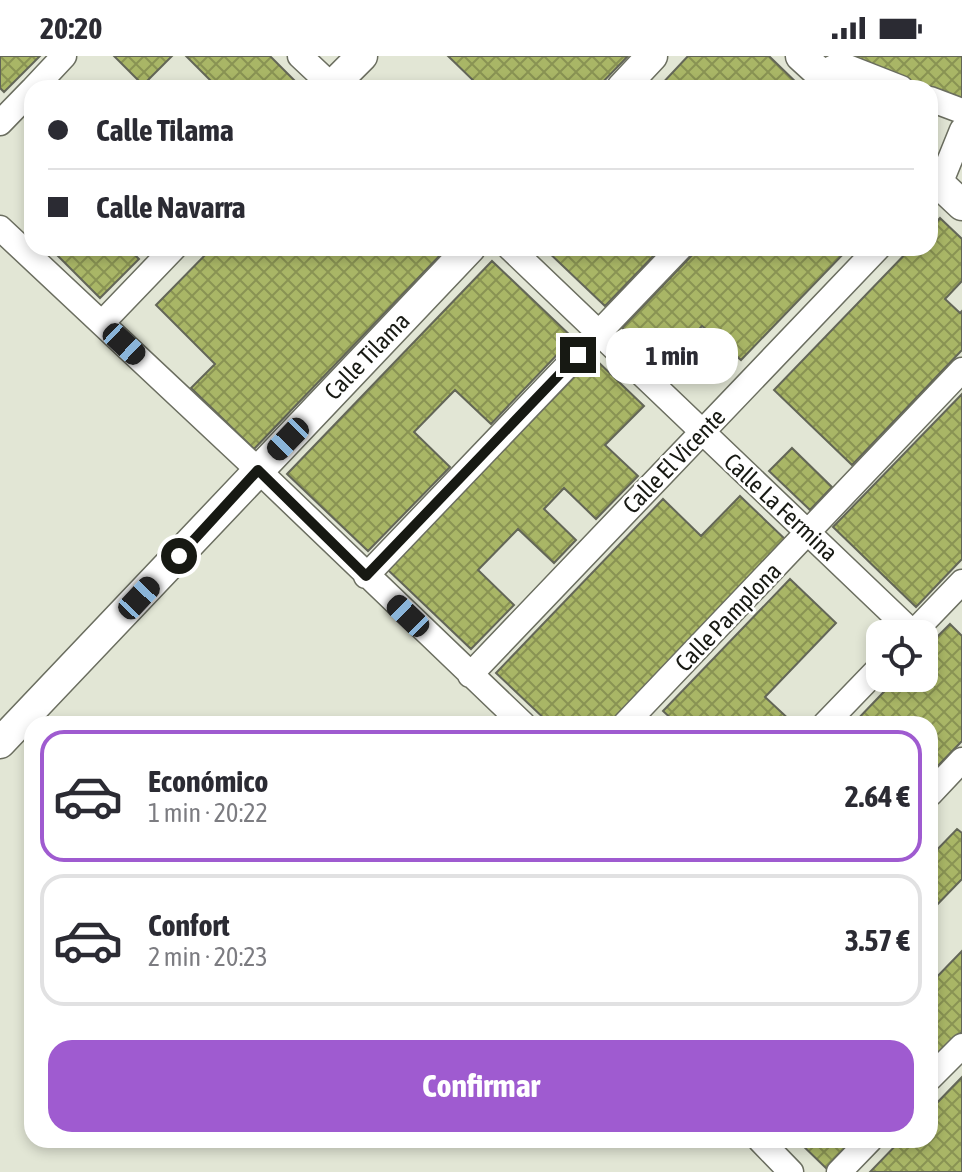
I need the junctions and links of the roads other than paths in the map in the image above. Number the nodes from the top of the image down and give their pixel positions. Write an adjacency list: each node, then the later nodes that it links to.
1 (64, 56): 6 (street)
2 (300, 56): 7 (street)
3 (362, 56): 8 (street)
4 (652, 56): 9 (street)
5 (825, 79): 10 (street)
6 (41, 80)
7 (325, 80)
8 (339, 80)
9 (630, 80)
10 (881, 80)
11 (24, 98): 14 (street)
12 (938, 102): 13 (street)
13 (962, 111)
14 (0, 123)
15 (962, 130): 16 (street)
16 (938, 176)
17 (938, 188): 18 (street)
18 (962, 205)
19 (0, 228): 20 (street)
20 (24, 250)
21 (30, 256): 27 (street)
22 (166, 256): 27 (street)
23 (462, 256): 31 (street, Calle Tilama)
24 (518, 256): 28 (street, Calle La Fermina)
25 (672, 256): 28 (street)
26 (870, 256): 30 (street, Calle El Vicente)
27 (102, 323): 31 (street)
28 (599, 333): 30 (street, Calle La Fermina); 33 (street)
29 (962, 370): 32 (street, Calle Pamplona)
30 (701, 432): 32 (street, Calle La Fermina); 37 (street, Calle El Vicente)
31 (258, 470): 33 (street); 39 (street, Calle Tilama)
32 (809, 532): 35 (street, Calle La Fermina); 41 (street, Calle Pamplona)
33 (366, 576): 37 (street)
34 (959, 591): 36 (street)
35 (900, 620)
36 (927, 620)
37 (470, 675): 40 (street)
38 (866, 682): 42 (street)
39 (26, 716)
40 (514, 716)
41 (633, 716)
42 (833, 716)
43 (24, 718): 44 (street, Calle Tilama)
44 (0, 743)
45 (962, 760): 46 (street)
46 (938, 786)
47 (962, 1046): 48 (street)
48 (938, 1070)
49 (768, 1148): 51 (street)
50 (862, 1148): 52 (street)
51 (791, 1172)
52 (839, 1172)

